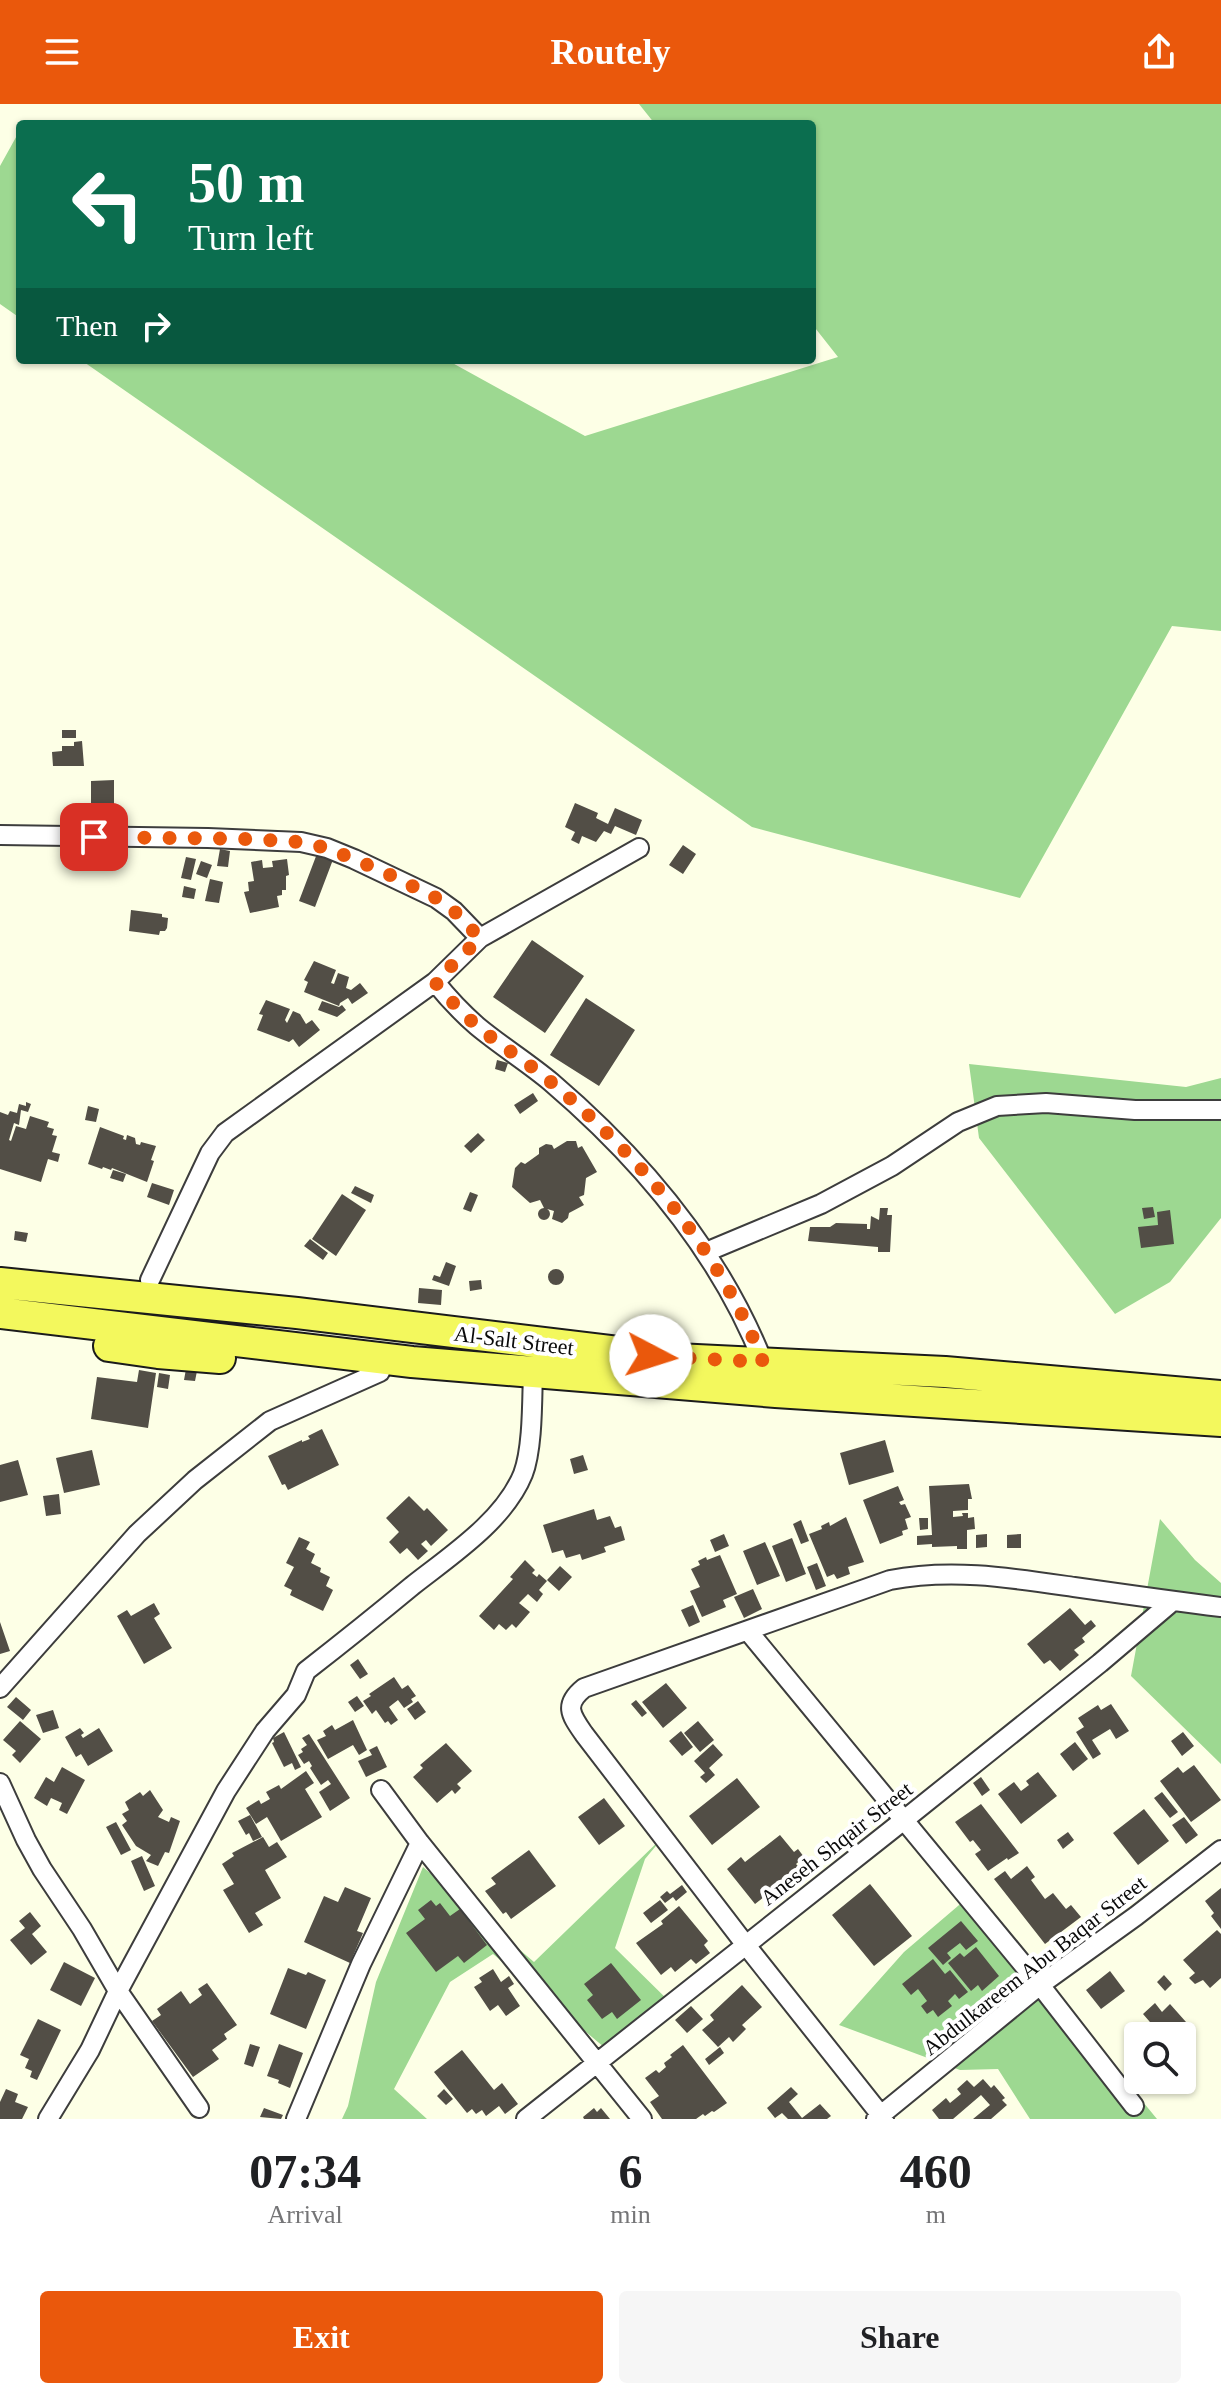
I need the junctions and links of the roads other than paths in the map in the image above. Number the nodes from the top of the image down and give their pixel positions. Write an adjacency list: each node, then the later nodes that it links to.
1 (0, 835): 3 (street)
2 (639, 848): 3 (street)
3 (480, 938): 4 (street)
4 (435, 982): 6 (street); 9 (street)
5 (1221, 1110): 6 (street)
6 (706, 1252): 12 (street)
7 (0, 1263): 9 (main road)
8 (0, 1283): 9 (main road)
9 (140, 1288): 12 (main road, Al-Salt Street)
10 (0, 1313): 13 (main road, Al-Salt Street)
11 (0, 1332): 14 (main road)
12 (763, 1362): 15 (main road, Al-Salt Street)
13 (522, 1369): 14 (main road); 16 (main road, Al-Salt Street); 28 (street)
14 (380, 1372): 20 (street)
15 (1221, 1396)
16 (1221, 1421)
17 (1173, 1601): 18 (street); 19 (street); 23 (street, Aneseh Shqair Street)
18 (1221, 1607)
19 (748, 1631): 23 (street); 26 (street)
20 (0, 1688)
21 (0, 1783): 28 (street)
22 (381, 1790): 24 (street)
23 (904, 1820): 26 (street, Aneseh Shqair Street); 27 (street)
24 (420, 1843): 29 (street); 34 (street)
25 (1221, 1850): 27 (street, Abdulkareem Abu Baqar Street)
26 (745, 1944): 29 (street, Aneseh Shqair Street); 32 (street)
27 (1040, 1985): 30 (street); 32 (street, Abdulkareem Abu Baqar Street)
28 (118, 1991): 31 (street); 33 (street)
29 (598, 2063): 35 (street, Aneseh Shqair Street); 36 (street)
30 (1134, 2106)
31 (199, 2108)
32 (880, 2118)
33 (48, 2119)
34 (296, 2119)
35 (526, 2119)
36 (642, 2119)

